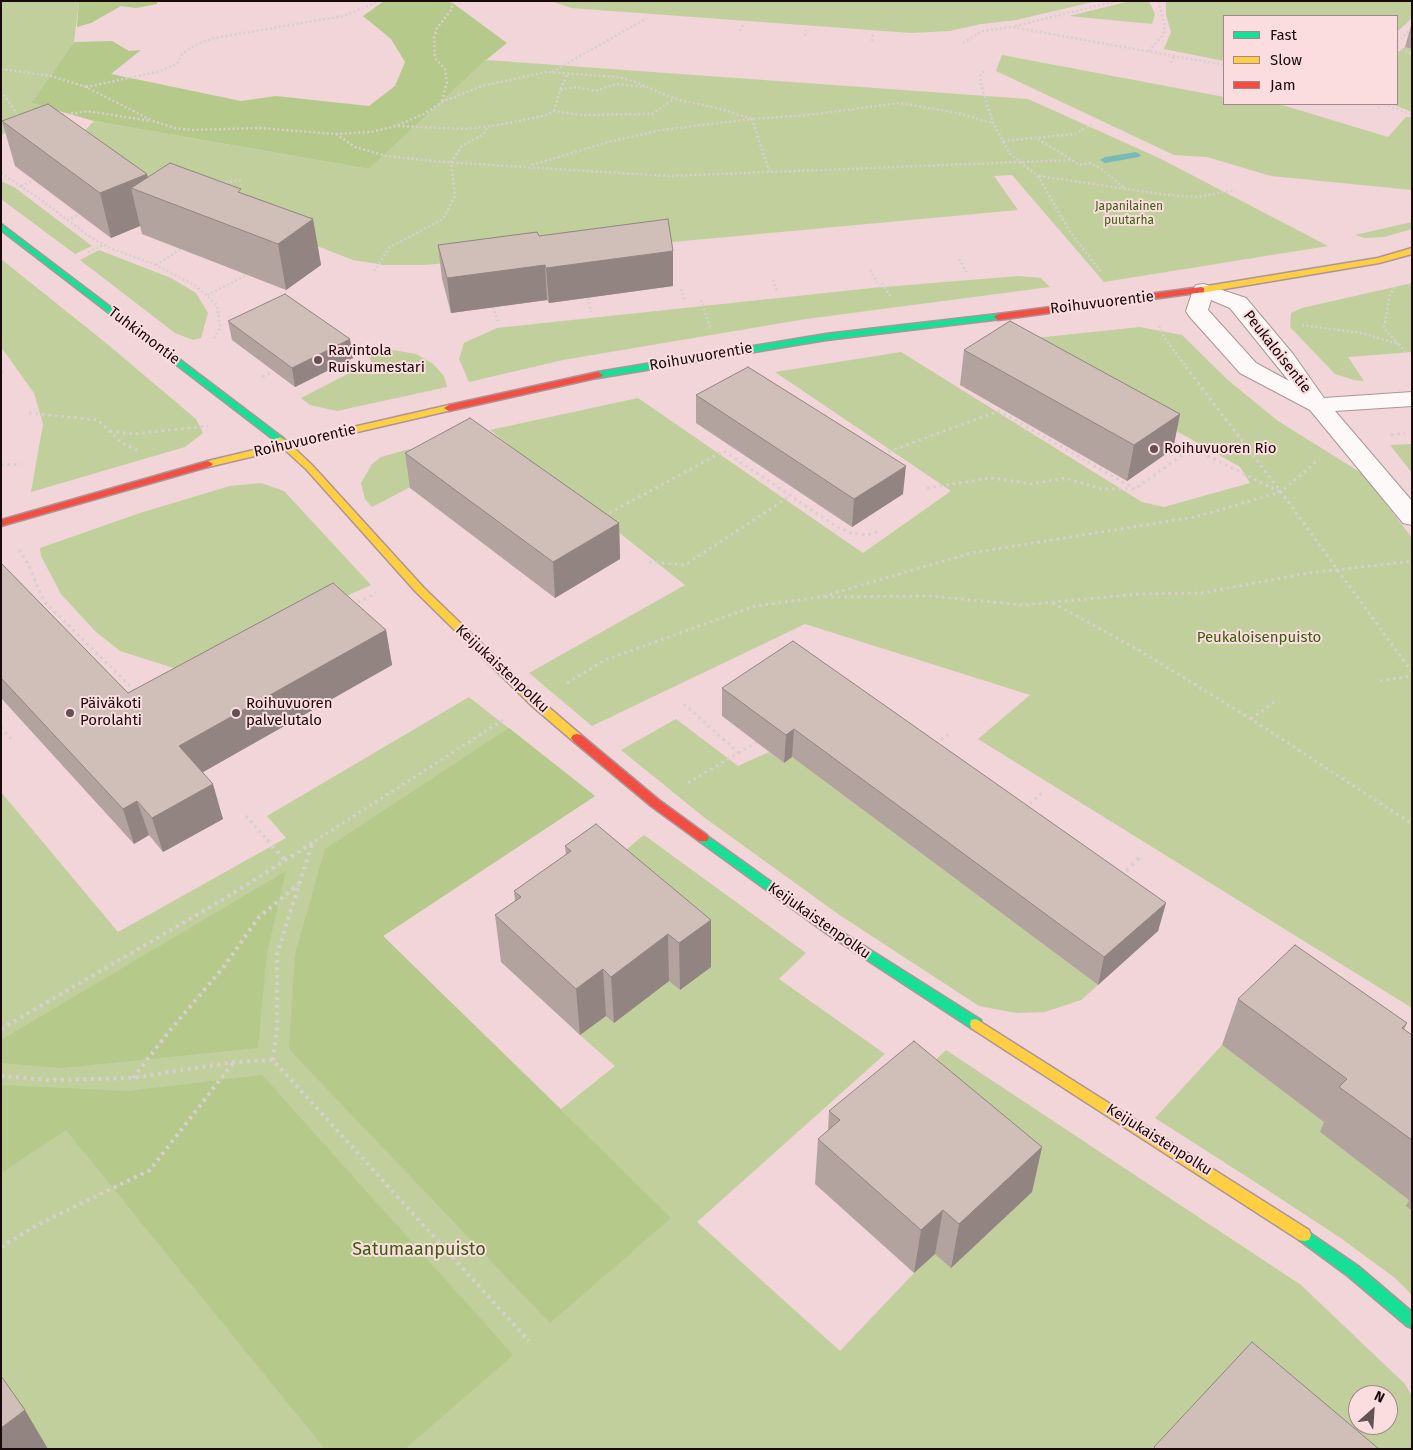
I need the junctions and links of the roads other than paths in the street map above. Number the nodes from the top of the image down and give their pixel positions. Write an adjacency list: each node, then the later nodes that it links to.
1 (1, 226): 6 (street, Tuhkimontie)
2 (1412, 251): 3 (street, Roihuvuorentie)
3 (1204, 290): 5 (street, Peukaloisentie); 5 (street, Peukaloisentie); 6 (street, Roihuvuorentie)
4 (1412, 399): 5 (street)
5 (1318, 405): 7 (street, Peukaloisentie)
6 (287, 445): 8 (street, Roihuvuorentie); 9 (street, Keijukaistenpolku)
7 (1412, 516)
8 (1, 524)
9 (1412, 1321)

